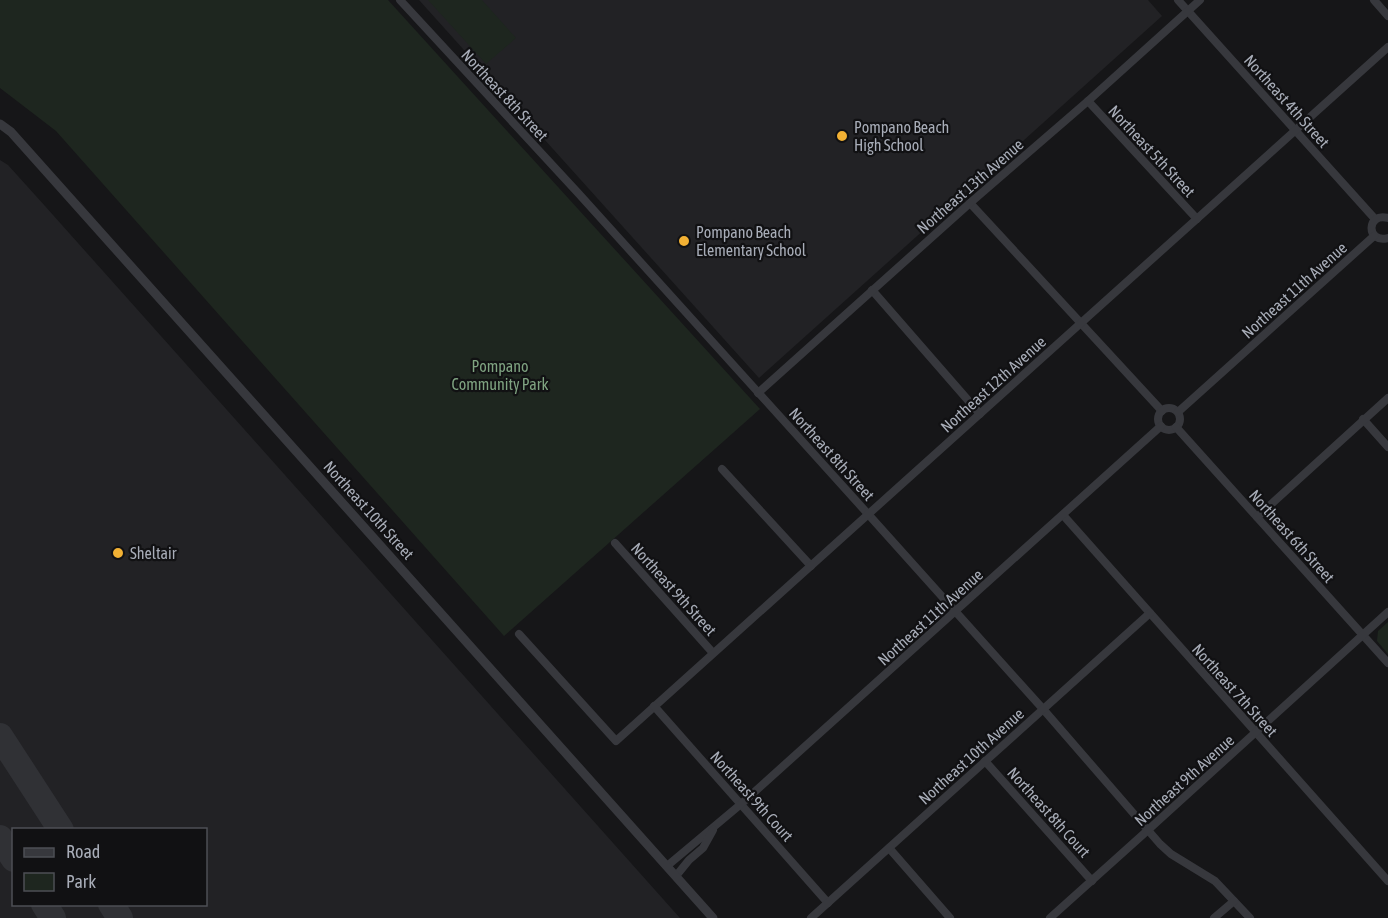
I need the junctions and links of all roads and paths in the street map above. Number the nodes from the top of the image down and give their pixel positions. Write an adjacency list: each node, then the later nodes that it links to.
1 (400, 0): 19 (street, Northeast 8th Street)
2 (1179, 0): 5 (street, Northeast 4th Street)
3 (1200, 0): 5 (street, Northeast 13th Avenue)
4 (1374, 0): 6 (street)
5 (1188, 11): 8 (street, Northeast 13th Avenue); 10 (street, Northeast 4th Street)
6 (1388, 16)
7 (1388, 47): 10 (street, Northeast 12th Avenue)
8 (1088, 102): 11 (street, Northeast 13th Avenue); 13 (street, Northeast 5th Street)
9 (0, 124): 49 (street, Northeast 10th Street)
10 (1295, 131): 13 (street, Northeast 12th Avenue); 14 (street, Northeast 4th Street)
11 (970, 202): 17 (street, Northeast 13th Avenue); 18 (street)
12 (1388, 218): 14 (street)
13 (1197, 219): 18 (street, Northeast 12th Avenue)
14 (1375, 219): 15 (street)
15 (1374, 236): 16 (street); 22 (street, Northeast 11th Avenue)
16 (1388, 238)
17 (872, 290): 19 (street, Northeast 13th Avenue); 23 (street)
18 (1082, 323): 21 (street); 23 (street, Northeast 12th Avenue)
19 (758, 393): 29 (street, Northeast 8th Street)
20 (1388, 398): 24 (street)
21 (1162, 411): 22 (street); 25 (street)
22 (1178, 412): 26 (street)
23 (980, 414): 29 (street, Northeast 12th Avenue)
24 (1364, 419): 27 (street); 31 (street)
25 (1161, 426): 26 (street); 30 (street, Northeast 11th Avenue)
26 (1176, 427): 31 (street, Northeast 6th Street)
27 (1388, 447)
28 (722, 469): 33 (street)
29 (868, 514): 33 (street, Northeast 12th Avenue); 34 (street, Northeast 8th Street)
30 (1063, 515): 34 (street, Northeast 11th Avenue); 36 (street, Northeast 7th Street)
31 (1257, 517): 38 (street, Northeast 6th Street)
32 (615, 543): 39 (street, Northeast 9th Street)
33 (811, 566): 39 (street, Northeast 12th Avenue)
34 (956, 612): 42 (street, Northeast 8th Street); 45 (street, Northeast 11th Avenue)
35 (1388, 612): 38 (street, Northeast 9th Avenue)
36 (1150, 613): 42 (street, Northeast 10th Avenue); 43 (street, Northeast 7th Street)
37 (519, 634): 41 (street, Northeast 12th Avenue)
38 (1363, 635): 40 (street, Northeast 6th Street); 43 (street, Northeast 9th Avenue)
39 (713, 653): 41 (street, Northeast 12th Avenue)
40 (1388, 663)
41 (654, 706): 45 (street, Northeast 9th Court)
42 (1043, 709): 44 (street, Northeast 10th Avenue); 47 (street, Northeast 8th Street)
43 (1255, 733): 47 (street, Northeast 9th Avenue); 52 (street, Northeast 7th Street)
44 (985, 761): 48 (street, Northeast 10th Avenue); 51 (street, Northeast 8th Court)
45 (741, 804): 46 (street, Northeast 11th Avenue); 54 (street, Northeast 9th Court)
46 (715, 826): 49 (street, Northeast 11th Avenue); 50 (street, Northeast 11th Avenue)
47 (1149, 830): 51 (street, Northeast 9th Avenue); 53 (street, Northeast 8th Street)
48 (889, 848): 54 (street, Northeast 10th Avenue); 57 (street)
49 (667, 866): 50 (street, Northeast 10th Street)
50 (676, 876): 55 (street, Northeast 10th Street)
51 (1092, 880): 58 (street, Northeast 9th Avenue)
52 (1388, 881)
53 (1234, 900): 59 (street); 60 (street, Northeast 8th Street)
54 (828, 903): 56 (street, Northeast 10th Avenue)
55 (713, 918)
56 (812, 918)
57 (950, 918)
58 (1050, 918)
59 (1215, 918)
60 (1250, 918)

